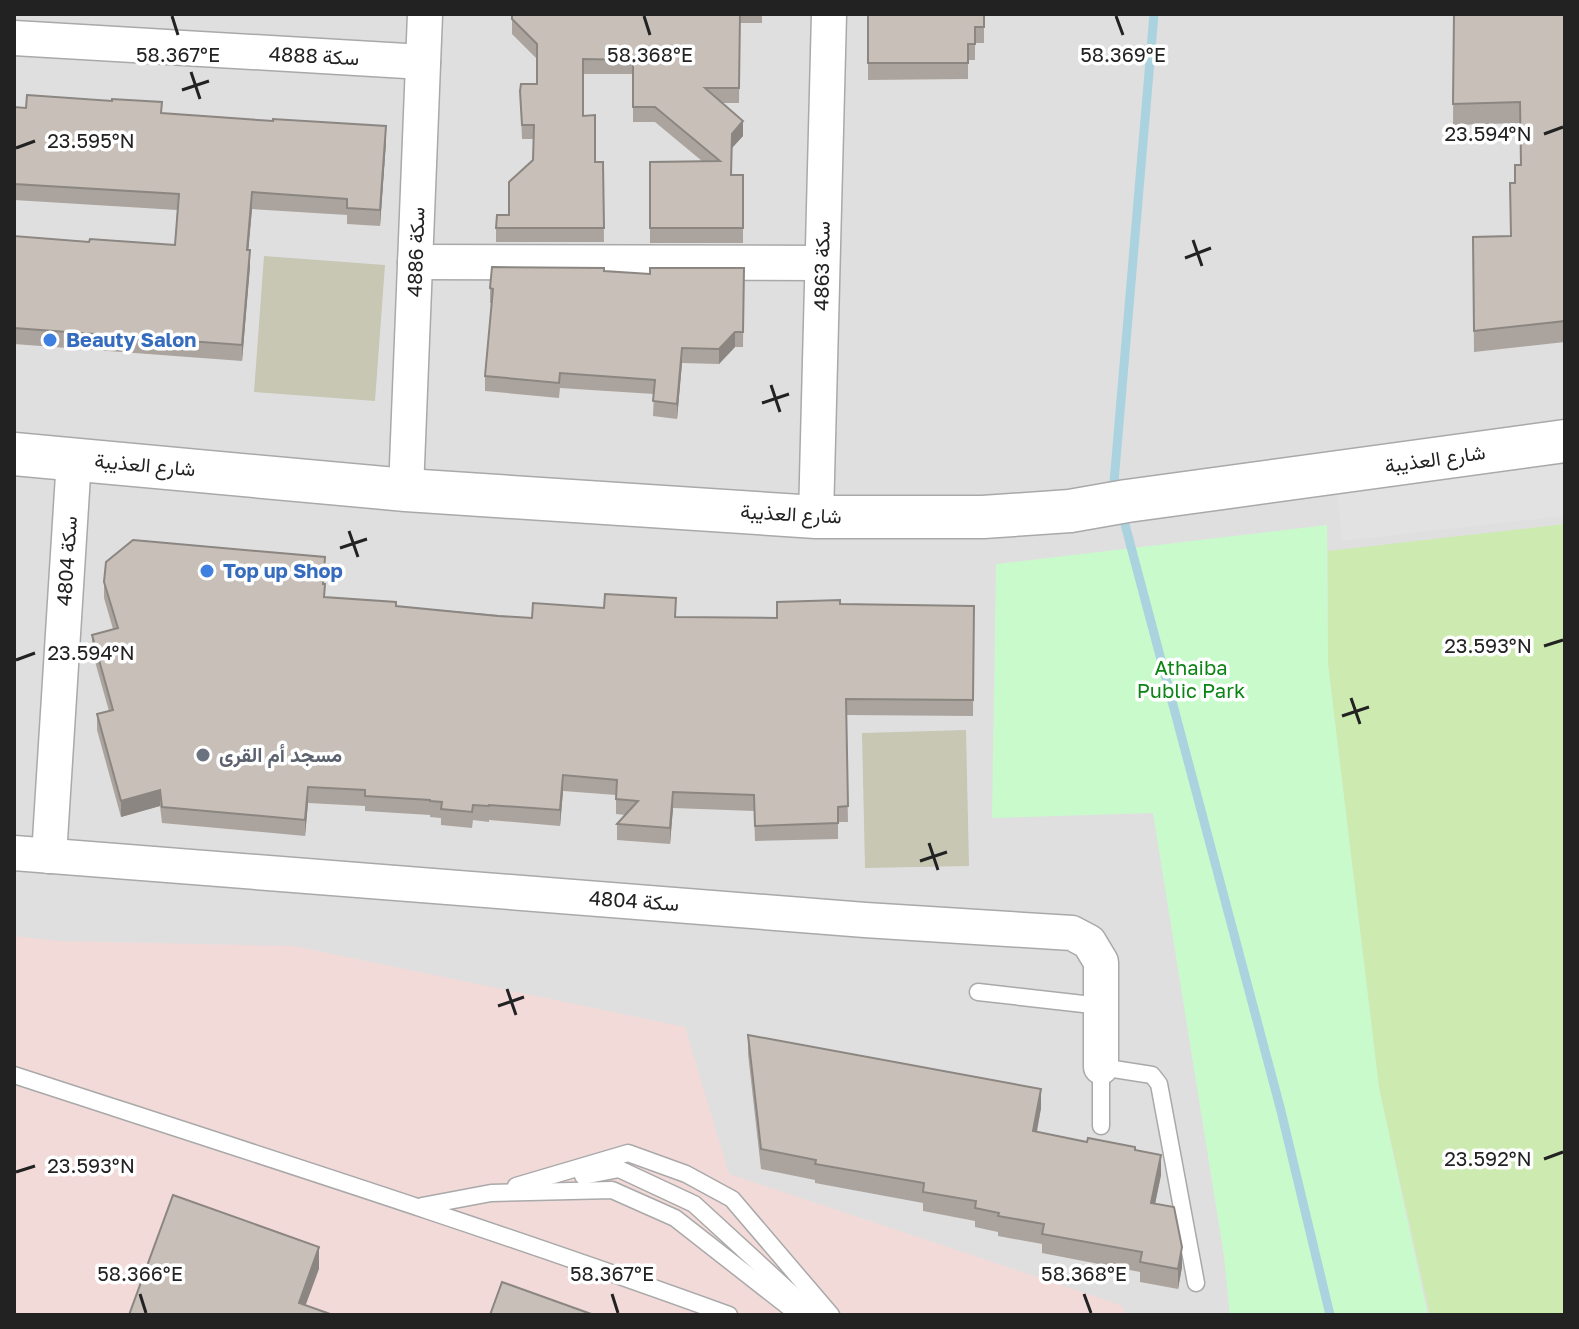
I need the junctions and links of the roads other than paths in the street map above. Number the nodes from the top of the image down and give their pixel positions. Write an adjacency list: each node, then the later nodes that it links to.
1 (425, 14): 4 (street, سكة 4886)
2 (829, 14): 6 (street, سكة 4863)
3 (14, 38): 4 (street, سكة 4888)
4 (423, 62): 5 (street, سكة 4886)
5 (415, 262): 6 (street); 10 (street, سكة 4886)
6 (822, 263): 11 (street, سكة 4863)
7 (1565, 441): 11 (street, شارع العذيبة)
8 (14, 454): 9 (street, شارع العذيبة)
9 (74, 459): 10 (street, شارع العذيبة); 13 (street, سكة 4804)
10 (406, 490): 11 (street, شارع العذيبة)
11 (816, 517)
12 (14, 853): 13 (street, سكة 4804)
13 (49, 856): 15 (street, سكة 4804)
14 (978, 992): 15 (lane)
15 (1101, 1006): 16 (street, سكة 4804)
16 (1101, 1067): 18 (lane); 21 (lane)
17 (14, 1075): 20 (lane)
18 (1101, 1126)
19 (491, 1193): 20 (lane); 23 (lane); 24 (lane); 25 (lane)
20 (420, 1206): 22 (lane)
21 (1196, 1283)
22 (729, 1315)
23 (799, 1315)
24 (815, 1315)
25 (831, 1315)

